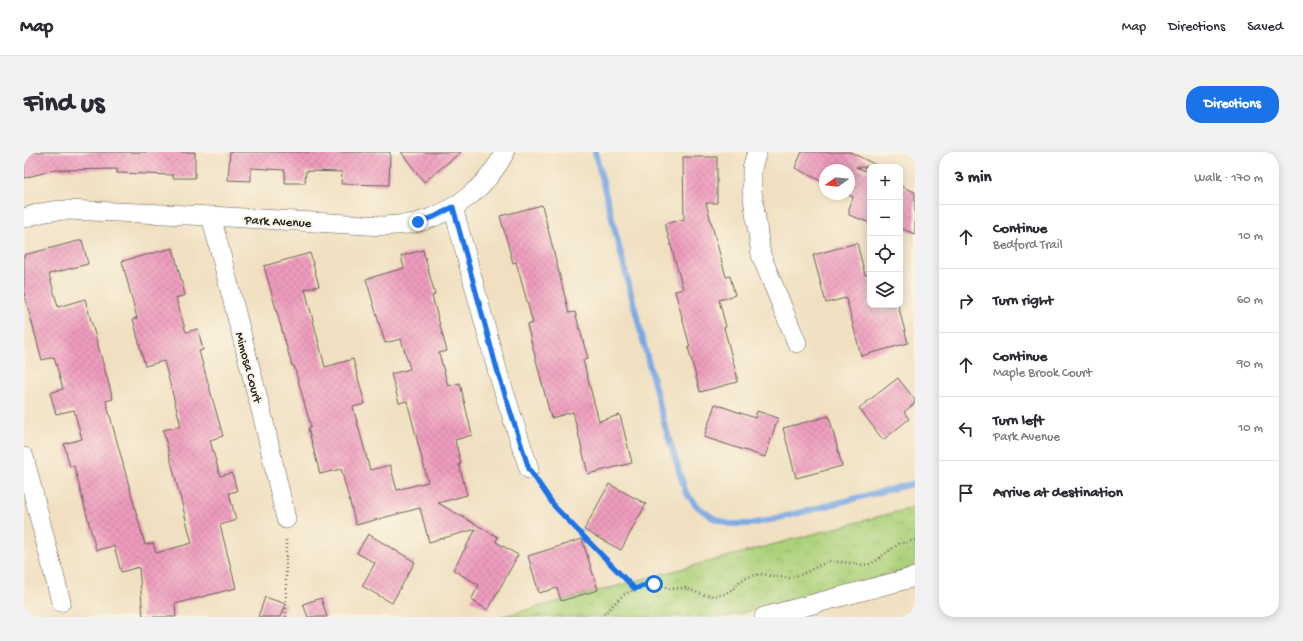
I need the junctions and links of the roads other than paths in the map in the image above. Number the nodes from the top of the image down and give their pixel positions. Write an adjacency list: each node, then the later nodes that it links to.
1 (505, 152): 3 (street, Park Avenue)
2 (757, 152): 6 (street)
3 (453, 207): 4 (street, Park Avenue); 8 (street)
4 (211, 216): 5 (street, Park Avenue); 9 (street, Mimosa Court)
5 (24, 218)
6 (797, 343)
7 (24, 457): 11 (street)
8 (529, 469)
9 (286, 519)
10 (915, 577): 12 (street)
11 (61, 602)
12 (764, 617)

